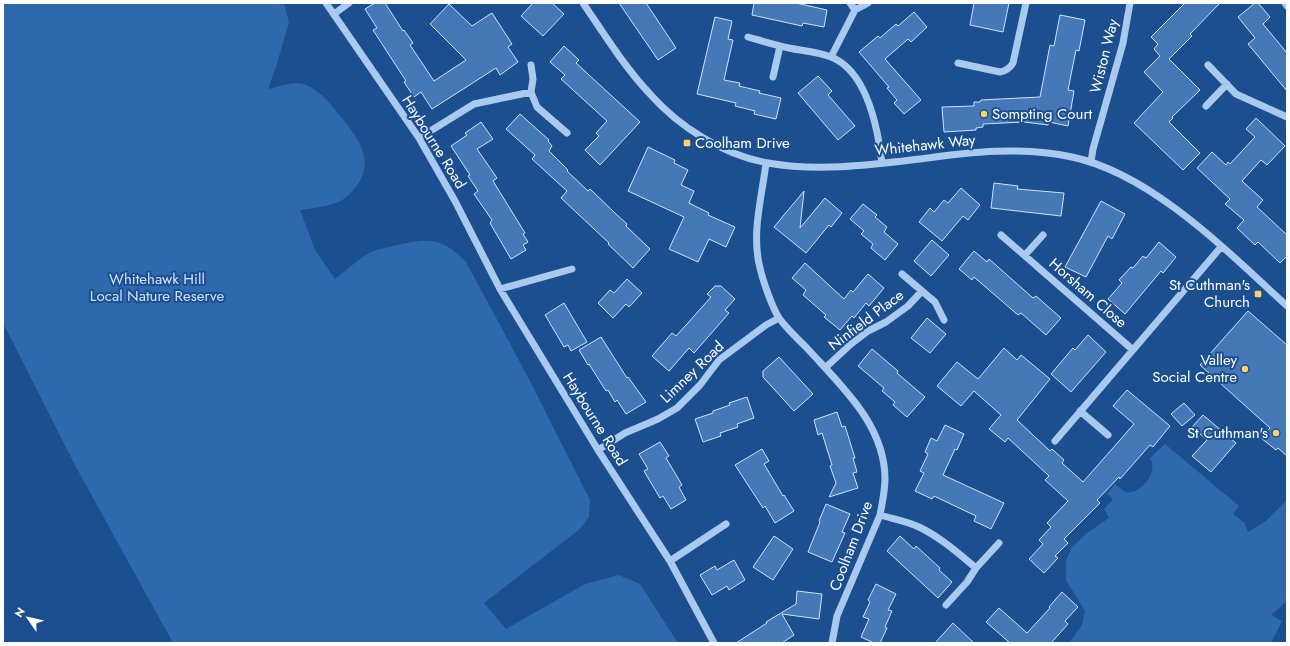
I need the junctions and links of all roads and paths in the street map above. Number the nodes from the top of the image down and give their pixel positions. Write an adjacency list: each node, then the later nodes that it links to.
1 (326, 3): 11 (street, Haybourne Road)
2 (349, 3): 11 (street)
3 (583, 3): 26 (street, Whitehawk Way)
4 (850, 3): 10 (street)
5 (868, 3): 10 (street)
6 (1026, 3): 15 (street)
7 (1130, 3): 25 (street, Wiston Way)
8 (1285, 3): 9 (street)
9 (1287, 6)
10 (855, 10): 14 (street)
11 (334, 14): 24 (street, Haybourne Road)
12 (748, 37): 13 (street)
13 (780, 46): 14 (street); 18 (street)
14 (831, 57): 27 (street)
15 (958, 63)
16 (531, 65): 20 (street)
17 (1208, 65): 19 (street)
18 (773, 78)
19 (1227, 84): 21 (street); 22 (street)
20 (531, 92): 23 (street); 24 (street)
21 (1206, 106)
22 (1287, 117)
23 (567, 134)
24 (419, 138): 34 (street, Haybourne Road)
25 (1091, 162): 27 (street, Whitehawk Way); 30 (street, Whitehawk Way)
26 (766, 163): 27 (street, Whitehawk Way); 37 (street, Coolham Drive)
27 (882, 163)
28 (1043, 235): 31 (street)
29 (1001, 236): 31 (street, Horsham Close)
30 (1222, 247): 36 (street, Whitehawk Way); 39 (street)
31 (1025, 255): 39 (street, Horsham Close)
32 (572, 269): 34 (street)
33 (902, 274): 35 (street, Ninfield Place)
34 (500, 289): 44 (street, Haybourne Road)
35 (922, 291): 38 (street, Ninfield Place); 40 (street, Ninfield Place)
36 (1287, 306)
37 (779, 318): 40 (street, Coolham Drive); 44 (street, Limney Road)
38 (944, 320)
39 (1133, 350): 41 (street)
40 (825, 368): 45 (street, Coolham Drive)
41 (1080, 411): 42 (street); 43 (street)
42 (1108, 435)
43 (1055, 441)
44 (598, 450): 48 (street, Haybourne Road)
45 (880, 515): 49 (street); 52 (street, Coolham Drive)
46 (726, 524): 48 (street)
47 (1000, 543): 49 (street)
48 (670, 561): 51 (street, Haybourne Road)
49 (976, 568): 50 (street)
50 (946, 605)
51 (714, 643)
52 (832, 643)

